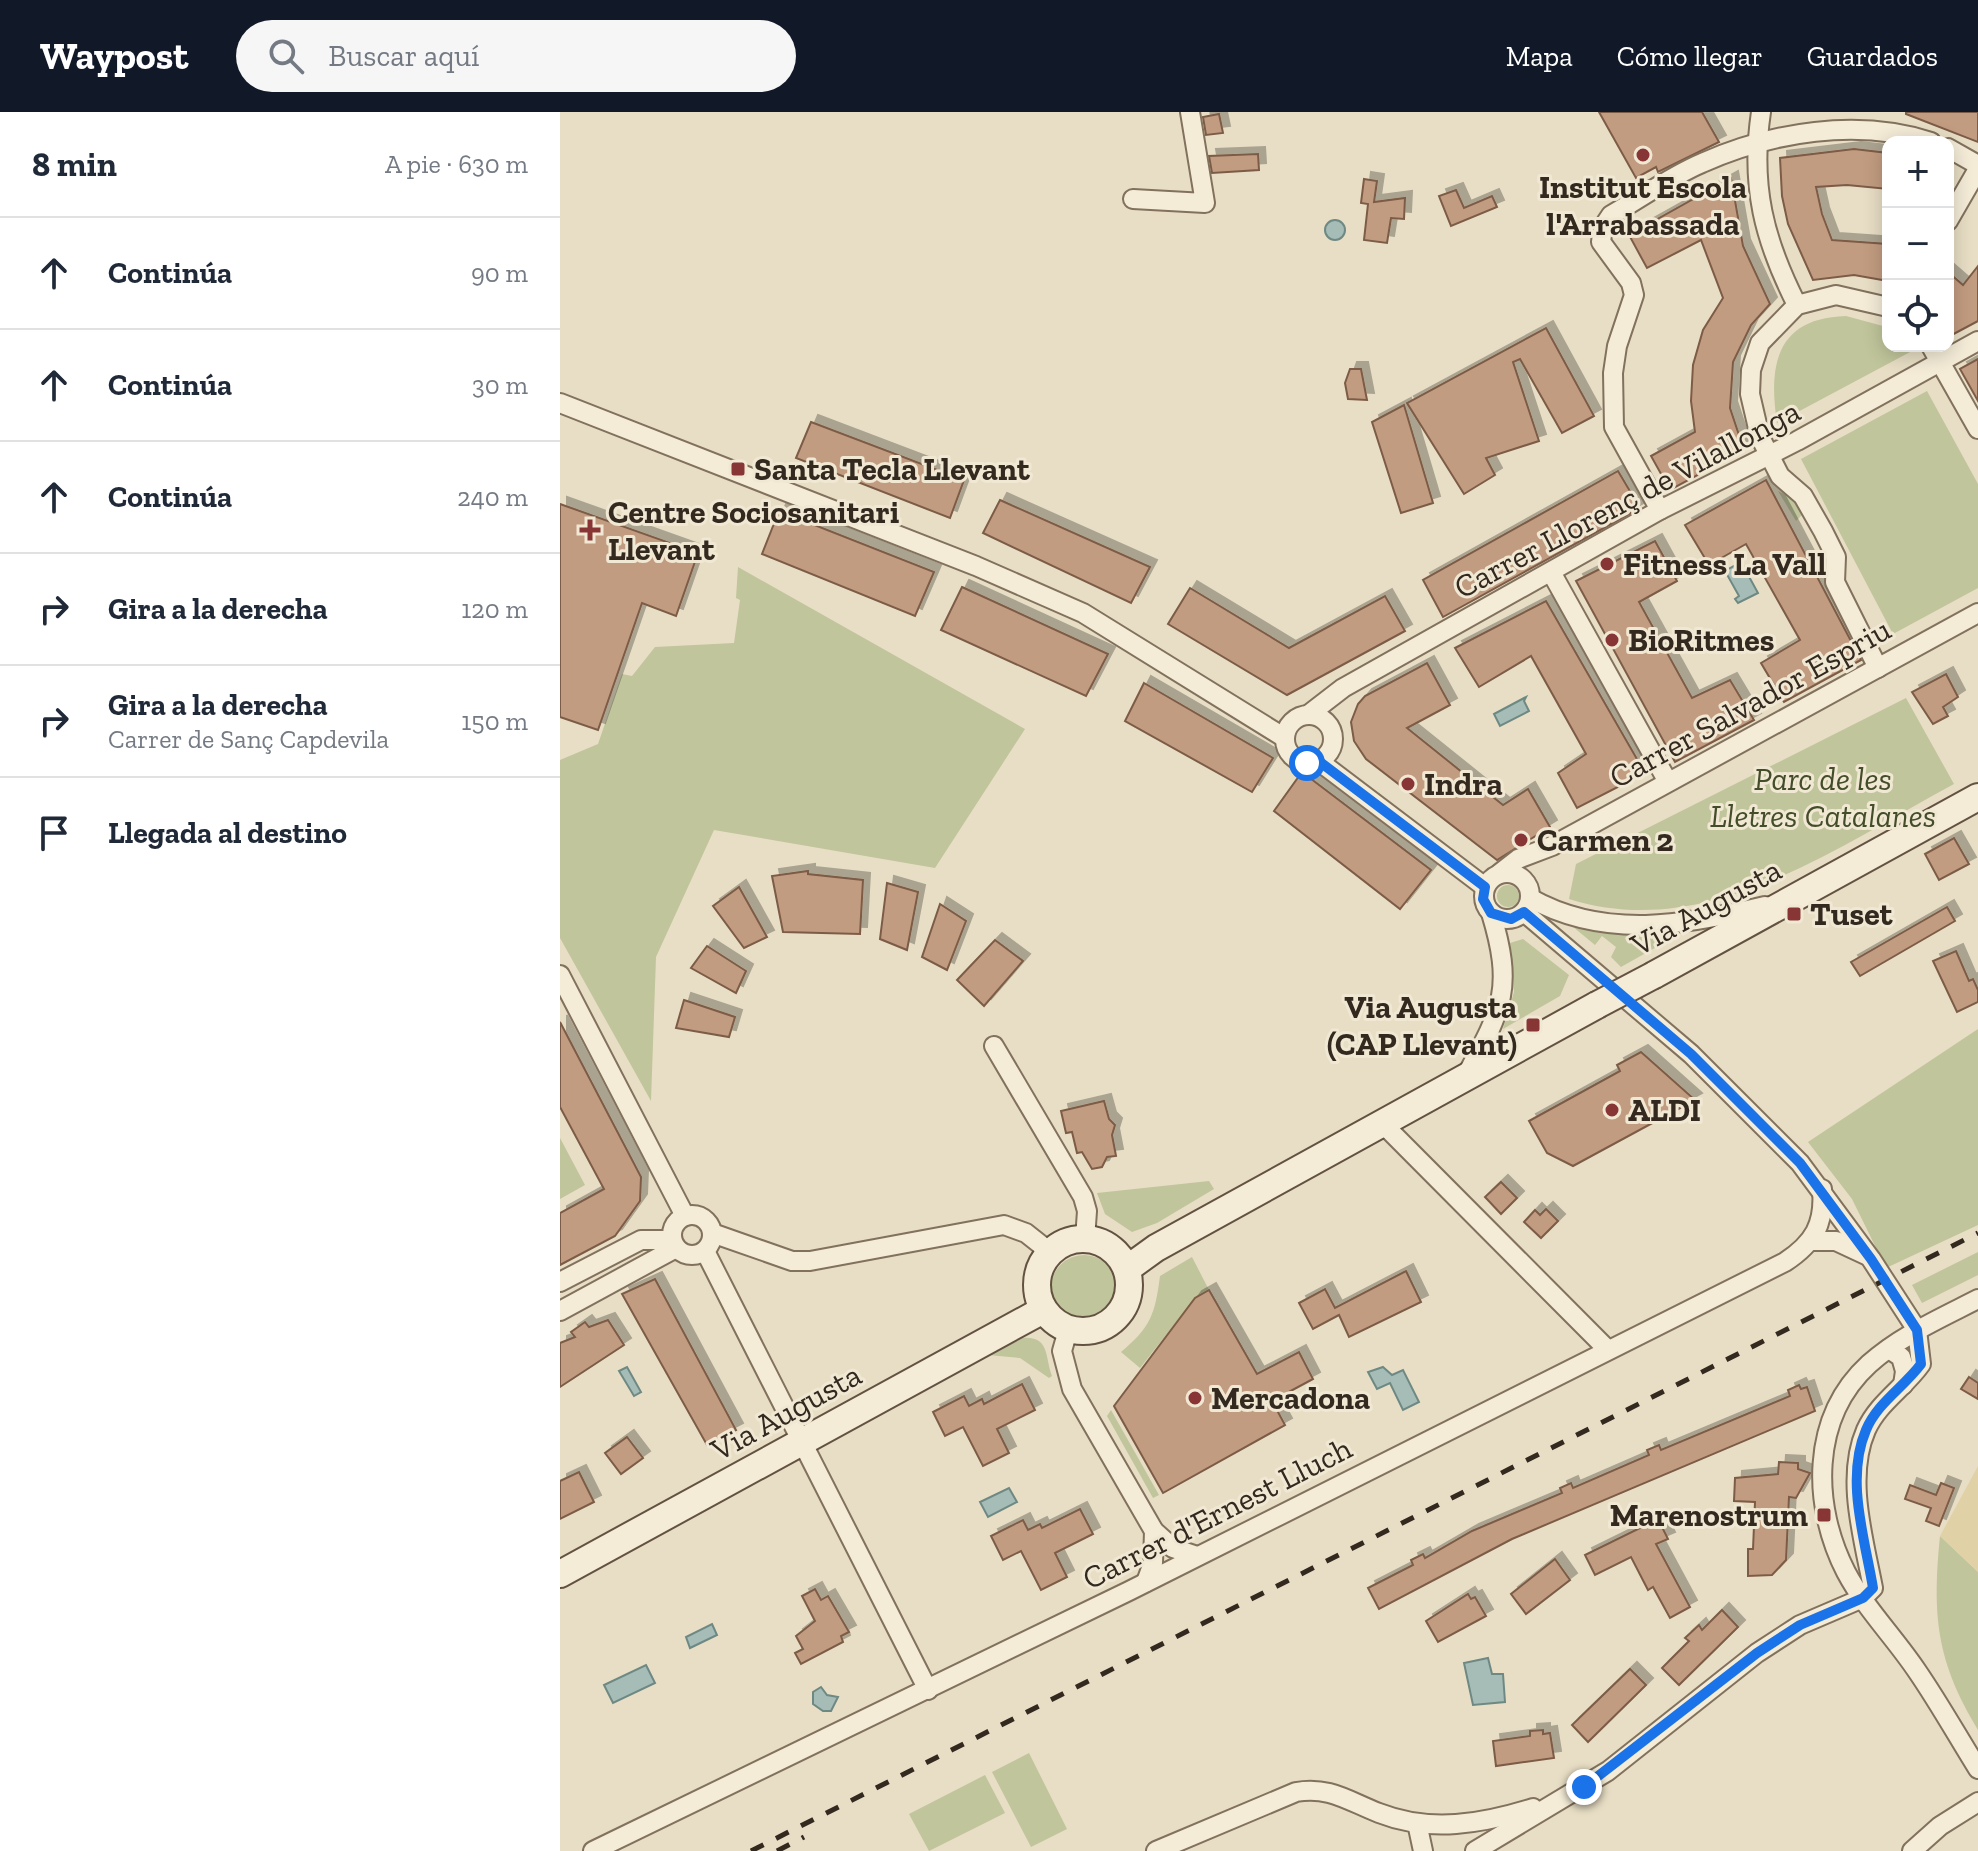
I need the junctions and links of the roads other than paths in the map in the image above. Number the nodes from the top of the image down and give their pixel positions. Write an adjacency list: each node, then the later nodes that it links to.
1 (1190, 112): 7 (street)
2 (1761, 112): 4 (street)
3 (1905, 136): 4 (street)
4 (1757, 145): 9 (street); 18 (street)
5 (1954, 152): 6 (street)
6 (1978, 167): 8 (street)
7 (1133, 199)
8 (1954, 210)
9 (1797, 305): 10 (street); 17 (street)
10 (1882, 306)
11 (1978, 341): 12 (street, Carrer Llorenç de Vilallonga)
12 (1936, 354): 16 (street); 17 (street, Carrer Llorenç de Vilallonga)
13 (560, 403): 15 (street)
14 (560, 413): 15 (street)
15 (593, 419): 23 (street)
16 (1978, 429)
17 (1769, 455): 18 (street, Carrer Llorenç de Vilallonga); 21 (street)
18 (1660, 510): 19 (street, Carrer Llorenç de Vilallonga)
19 (1551, 572): 22 (street, Carrer Llorenç de Vilallonga); 25 (street)
20 (1978, 613): 21 (street, Carrer Salvador Espriu)
21 (1878, 668): 25 (street, Carrer Salvador Espriu)
22 (1308, 715): 23 (street); 24 (street)
23 (1285, 738): 24 (street)
24 (1320, 762): 30 (street)
25 (1668, 782): 27 (street, Carrer Salvador Espriu)
26 (1978, 797): 31 (main road, Via Augusta)
27 (1552, 846): 28 (street, Carrer Salvador Espriu); 29 (street, Carrer Salvador Espriu)
28 (1500, 873): 29 (street); 30 (street)
29 (1524, 879): 32 (street)
30 (1485, 887): 33 (street)
31 (1788, 901): 32 (street); 36 (main road, Via Augusta, bridge)
32 (1527, 905): 33 (street); 38 (street)
33 (1491, 913): 36 (street)
34 (560, 975): 39 (street)
35 (994, 1046): 41 (street)
36 (1466, 1077): 37 (main road, Via Augusta)
37 (1382, 1123): 47 (main road, Via Augusta); 54 (street)
38 (1822, 1189): 42 (street); 46 (street)
39 (685, 1216): 40 (street); 43 (street)
40 (712, 1233): 44 (street); 45 (street)
41 (1085, 1239): 45 (main road); 47 (main road)
42 (1810, 1241): 46 (street); 54 (street, Carrer d'Ernest Lluch)
43 (674, 1244): 44 (street); 48 (street); 51 (street)
44 (705, 1251): 57 (street)
45 (1050, 1252): 50 (main road)
46 (1871, 1259): 53 (street)
47 (1127, 1269): 52 (main road)
48 (560, 1282)
49 (1978, 1299): 53 (street)
50 (1043, 1310): 52 (main road); 57 (main road, Via Augusta)
51 (560, 1311)
52 (1068, 1330): 60 (street)
53 (1917, 1330): 55 (street); 56 (street)
54 (1607, 1349): 61 (street, Carrer d'Ernest Lluch)
55 (1889, 1349): 56 (street); 59 (street)
56 (1903, 1385): 58 (street)
57 (801, 1443): 62 (main road, Via Augusta); 65 (street)
58 (1860, 1515): 59 (street); 64 (street)
59 (1828, 1520): 64 (street)
60 (1154, 1531): 61 (street); 63 (street)
61 (1197, 1556): 63 (street, Carrer d'Ernest Lluch)
62 (560, 1574)
63 (1146, 1582): 65 (street, Carrer d'Ernest Lluch)
64 (1868, 1593): 66 (street); 67 (street)
65 (928, 1690): 70 (street, Carrer d'Ernest Lluch)
66 (1978, 1769)
67 (1558, 1800): 69 (street); 73 (street)
68 (1978, 1802): 74 (street)
69 (1417, 1823): 71 (street); 72 (street)
70 (593, 1851)
71 (1156, 1851)
72 (1423, 1851)
73 (1475, 1851)
74 (1912, 1851)

